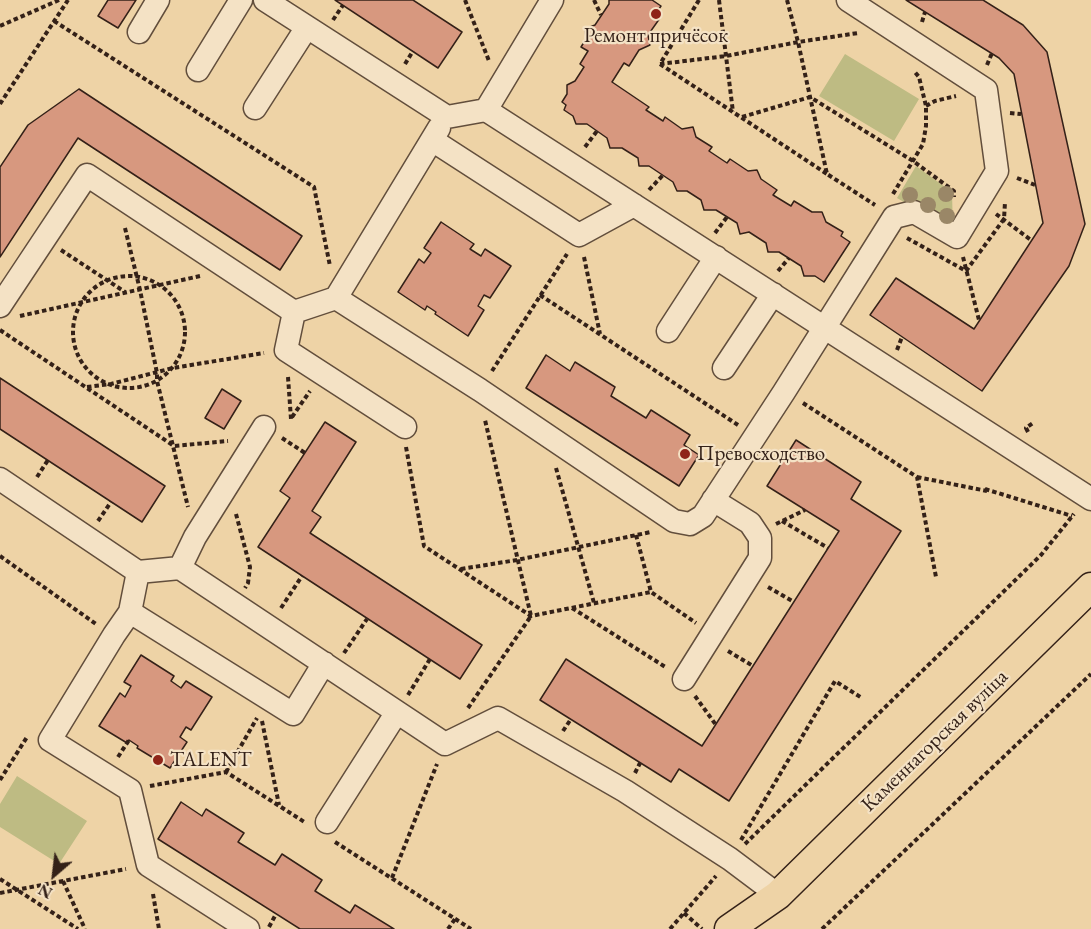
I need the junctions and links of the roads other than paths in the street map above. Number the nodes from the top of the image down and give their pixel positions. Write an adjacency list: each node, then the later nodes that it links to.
1 (158, 0): 7 (lane)
2 (242, 0): 8 (lane)
3 (265, 0): 6 (lane)
4 (552, 0): 10 (lane)
5 (848, 0): 19 (lane)
6 (307, 27): 9 (lane); 11 (lane)
7 (139, 32)
8 (198, 70)
9 (255, 108)
10 (486, 110): 11 (lane); 13 (lane)
11 (447, 117): 12 (lane)
12 (432, 140): 13 (lane); 16 (lane)
13 (634, 205): 14 (lane)
14 (716, 257): 15 (lane); 20 (lane)
15 (773, 294): 19 (lane); 21 (lane)
16 (336, 298): 18 (lane); 26 (lane)
17 (5, 312): 18 (lane)
18 (294, 312): 22 (lane)
19 (825, 327): 25 (lane); 26 (lane)
20 (669, 331)
21 (724, 368)
22 (405, 427)
23 (260, 433): 27 (lane)
24 (0, 478): 28 (lane)
25 (1088, 497)
26 (714, 500): 32 (lane)
27 (180, 568): 28 (lane); 31 (lane)
28 (138, 572): 30 (lane)
29 (1091, 587): 35 (main road, Каменнагорская вуліца)
30 (130, 612): 31 (lane); 36 (lane)
31 (329, 667): 33 (lane)
32 (684, 679)
33 (397, 712): 34 (lane); 35 (lane)
34 (320, 827)
35 (778, 895): 37 (main road, Каменнагорская вуліца); 38 (main road, Каменнагорская вуліца)
36 (248, 929)
37 (729, 929)
38 (756, 929)

